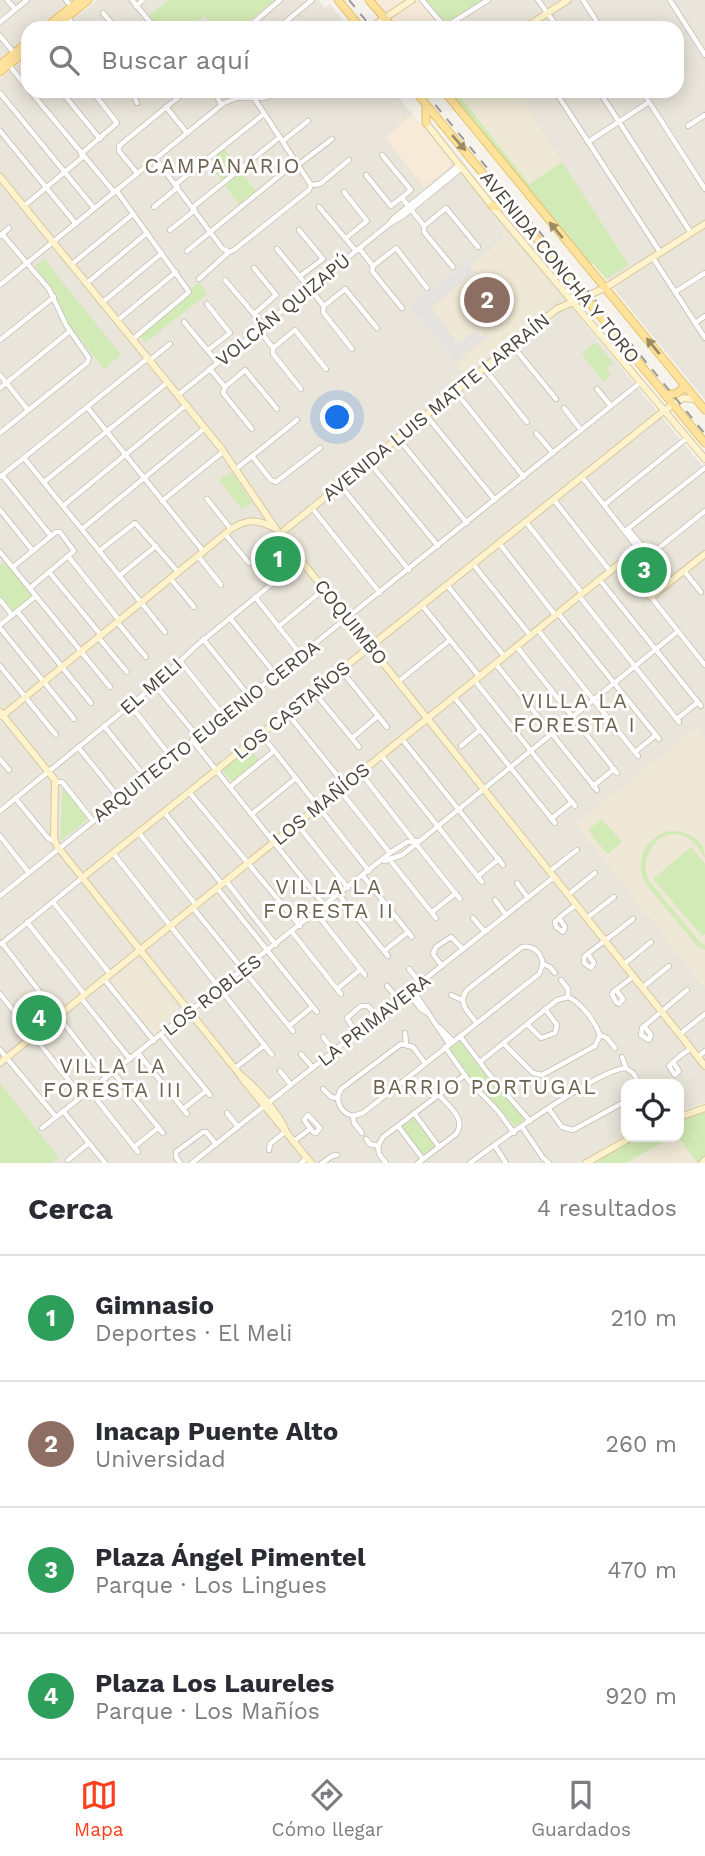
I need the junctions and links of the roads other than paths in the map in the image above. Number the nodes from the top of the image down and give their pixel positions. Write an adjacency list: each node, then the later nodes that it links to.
1 (7, 0): 20 (street)
2 (27, 0): 20 (street)
3 (80, 0): 18 (main road)
4 (88, 0): 23 (main road)
5 (132, 0): 19 (street)
6 (143, 0): 19 (street)
7 (280, 0): 30 (street)
8 (312, 0): 31 (street)
9 (338, 0): 32 (main road)
10 (369, 0): 24 (main road)
11 (412, 0): 24 (street)
12 (422, 0): 35 (street)
13 (487, 0): 36 (street)
14 (538, 0): 22 (street)
15 (568, 0): 22 (street)
16 (583, 0): 39 (street)
17 (670, 0): 40 (street)
18 (69, 3): 25 (main road)
19 (136, 6): 29 (street)
20 (15, 9): 41 (street)
21 (103, 13): 28 (street)
22 (548, 13): 37 (street); 38 (street)
23 (67, 17): 26 (main road); 27 (street)
24 (384, 18): 33 (street); 34 (main road)
25 (52, 21)
26 (62, 21)
27 (70, 21)
28 (110, 21)
29 (149, 21)
30 (255, 21)
31 (286, 21)
32 (355, 21)
33 (380, 21)
34 (387, 21)
35 (439, 21)
36 (454, 21)
37 (535, 21)
38 (553, 21)
39 (596, 21)
40 (683, 21)
41 (0, 22)
42 (684, 22): 47 (street)
43 (0, 36): 45 (street)
44 (21, 51): 45 (main road)
45 (15, 53): 48 (main road)
46 (21, 53): 48 (main road)
47 (705, 55)
48 (4, 65): 49 (main road); 50 (street)
49 (0, 72)
50 (21, 82)
51 (0, 93): 87 (street)
52 (36, 98): 81 (street)
53 (67, 98): 77 (street)
54 (97, 98): 77 (street)
55 (136, 98): 65 (street)
56 (177, 98): 68 (street)
57 (218, 98): 66 (street)
58 (254, 98): 66 (street); 69 (street)
59 (420, 98): 67 (main road, AVENIDA CONCHA Y TORO)
60 (450, 98): 140 (main road, AVENIDA CONCHA Y TORO, one-way to 60)
61 (560, 98): 80 (street)
62 (604, 98): 72 (street)
63 (646, 98): 64 (street)
64 (649, 102): 72 (street); 94 (street)
65 (137, 103)
66 (221, 105): 76 (street)
67 (426, 105): 73 (main road); 105 (main road, AVENIDA CONCHA Y TORO, one-way to 105)
68 (166, 107): 76 (street); 88 (street)
69 (264, 114): 78 (street); 92 (street)
70 (705, 115): 74 (street)
71 (308, 121): 78 (street)
72 (619, 122): 80 (street); 115 (street)
73 (426, 123): 86 (street, AVENIDA CONCHA Y TORO)
74 (688, 126)
75 (0, 131): 93 (street)
76 (187, 133): 83 (street)
77 (100, 139): 81 (street)
78 (282, 139): 85 (street); 103 (street)
79 (332, 139): 85 (street)
80 (588, 142): 125 (street)
81 (82, 155): 87 (street); 95 (street)
82 (382, 155): 97 (street)
83 (155, 158): 88 (street); 92 (street)
84 (349, 160): 91 (street)
85 (297, 163): 91 (street); 113 (street)
86 (461, 167): 99 (street, AVENIDA CONCHA Y TORO); 104 (street, VOLCÁN QUIZAPÚ)
87 (65, 172): 93 (street); 102 (street)
88 (137, 173): 95 (street)
89 (366, 175): 97 (street)
90 (0, 177): 98 (street, COQUIMBO)
91 (311, 185): 123 (street)
92 (177, 186): 100 (street); 103 (street)
93 (46, 188): 98 (street); 107 (street)
94 (705, 190)
95 (115, 191): 102 (street); 106 (street)
96 (344, 192): 117 (street)
97 (402, 198): 104 (street)
98 (24, 206): 118 (street, COQUIMBO)
99 (492, 206): 105 (main road); 145 (street, AVENIDA CONCHA Y TORO)
100 (154, 207)
101 (318, 207): 117 (street)
102 (94, 208): 107 (street)
103 (194, 208): 111 (street); 113 (street)
104 (410, 208): 109 (street); 121 (street, VOLCÁN QUIZAPÚ)
105 (513, 208): 143 (main road, AVENIDA CONCHA Y TORO)
106 (133, 214): 114 (street); 128 (street)
107 (76, 223): 118 (street)
108 (705, 224): 115 (street, AVENIDA LUIS MATTE LARRAÍN)
109 (424, 226): 119 (street); 130 (street)
110 (9, 228): 116 (street)
111 (170, 230)
112 (299, 230): 134 (street)
113 (210, 232): 122 (street); 123 (street)
114 (147, 233): 124 (street); 137 (street)
115 (691, 233): 125 (street, AVENIDA LUIS MATTE LARRAÍN)
116 (1, 235): 127 (street)
117 (346, 238): 121 (street)
118 (53, 242): 127 (street); 128 (street, COQUIMBO)
119 (478, 247)
120 (277, 249): 134 (street)
121 (358, 250): 129 (street); 141 (street, VOLCÁN QUIZAPÚ)
122 (187, 251)
123 (229, 252): 135 (street)
124 (162, 253): 132 (street); 146 (street)
125 (661, 253): 126 (street, AVENIDA LUIS MATTE LARRAÍN)
126 (653, 258): 140 (street, AVENIDA LUIS MATTE LARRAÍN); 142 (street)
127 (28, 262): 138 (street); 144 (street)
128 (72, 264): 137 (street, COQUIMBO)
129 (373, 266): 139 (street); 149 (street)
130 (453, 267)
131 (254, 268): 150 (street)
132 (176, 272): 152 (street); 159 (street)
133 (705, 273): 142 (street)
134 (300, 276): 141 (street)
135 (199, 279)
136 (225, 280): 150 (street)
137 (87, 283): 146 (street, COQUIMBO)
138 (0, 285)
139 (427, 288)
140 (606, 288): 143 (street, AVENIDA LUIS MATTE LARRAÍN); 179 (main road, AVENIDA CONCHA Y TORO, one-way to 140)
141 (309, 289): 148 (street); 155 (street, VOLCÁN QUIZAPÚ)
142 (675, 292): 154 (street)
143 (586, 296): 145 (street, AVENIDA LUIS MATTE LARRAÍN); 181 (main road, AVENIDA CONCHA Y TORO)
144 (54, 297): 157 (street); 160 (street)
145 (573, 300): 162 (street, AVENIDA LUIS MATTE LARRAÍN); 173 (street, AVENIDA CONCHA Y TORO)
146 (103, 302): 152 (street, COQUIMBO)
147 (207, 304): 165 (street)
148 (324, 306): 156 (street); 164 (street)
149 (402, 308)
150 (254, 314): 155 (street)
151 (705, 316): 154 (street)
152 (118, 320): 159 (street, COQUIMBO)
153 (184, 322): 165 (street)
154 (695, 323): 158 (street)
155 (261, 328): 163 (street); 167 (street, VOLCÁN QUIZAPÚ)
156 (377, 328)
157 (70, 331): 174 (street); 191 (street)
158 (705, 338)
159 (133, 339): 166 (street, COQUIMBO)
160 (0, 340)
161 (170, 344): 166 (street)
162 (512, 345): 168 (street, AVENIDA LUIS MATTE LARRAÍN); 183 (street)
163 (273, 348): 170 (street); 177 (street)
164 (352, 349)
165 (208, 350): 167 (street)
166 (149, 359): 172 (street, COQUIMBO); 187 (street)
167 (218, 363): 169 (street, VOLCÁN QUIZAPÚ)
168 (484, 368): 180 (street, AVENIDA LUIS MATTE LARRAÍN); 196 (street)
169 (210, 369): 175 (street); 182 (street, VOLCÁN QUIZAPÚ)
170 (327, 369)
171 (0, 375): 174 (street)
172 (168, 382): 182 (street, COQUIMBO); 200 (street)
173 (642, 382): 188 (street, ARQUITECTO EUGENIO CERDA); 192 (street, AVENIDA CONCHA Y TORO)
174 (6, 383): 176 (street); 191 (street)
175 (225, 387): 190 (street); 198 (street)
176 (0, 388)
177 (301, 389)
178 (597, 389): 188 (street)
179 (682, 389): 181 (main road); 184 (main road, AVENIDA CONCHA Y TORO); 184 (street); 185 (street, LOS CASTAÑOS)
180 (455, 391): 194 (street, AVENIDA LUIS MATTE LARRAÍN); 217 (street)
181 (664, 394): 185 (main road, AVENIDA CONCHA Y TORO)
182 (178, 395): 186 (street, COQUIMBO)
183 (556, 398)
184 (696, 399): 193 (main road, AVENIDA CONCHA Y TORO)
185 (673, 404): 192 (street, LOS CASTAÑOS); 205 (main road, AVENIDA CONCHA Y TORO)
186 (186, 405): 197 (street, COQUIMBO); 209 (street)
187 (87, 407): 200 (street); 211 (street)
188 (611, 407): 199 (street, ARQUITECTO EUGENIO CERDA)
189 (564, 408): 199 (street)
190 (277, 409)
191 (28, 410): 201 (street)
192 (665, 410): 204 (street, AVENIDA CONCHA Y TORO); 218 (street, LOS CASTAÑOS)
193 (705, 410)
194 (426, 415): 203 (street, AVENIDA LUIS MATTE LARRAÍN); 223 (street)
195 (297, 420): 210 (street)
196 (527, 422)
197 (205, 428): 207 (street, COQUIMBO); 219 (street)
198 (252, 429)
199 (582, 430): 208 (street, ARQUITECTO EUGENIO CERDA)
200 (106, 431): 209 (street); 220 (street)
201 (0, 433)
202 (536, 433): 208 (street)
203 (398, 438): 213 (street, AVENIDA LUIS MATTE LARRAÍN); 232 (street)
204 (688, 438): 212 (street, AVENIDA CONCHA Y TORO); 226 (street)
205 (705, 443)
206 (320, 448): 210 (street)
207 (223, 451): 215 (street, COQUIMBO); 225 (street)
208 (553, 453): 217 (street, ARQUITECTO EUGENIO CERDA)
209 (126, 455): 219 (street); 227 (street)
210 (252, 456): 215 (street)
211 (24, 458): 216 (street); 220 (street)
212 (705, 459)
213 (369, 462): 221 (street, AVENIDA LUIS MATTE LARRAÍN); 241 (street)
214 (705, 468): 235 (street)
215 (236, 469): 236 (street, COQUIMBO)
216 (1, 476): 238 (street)
217 (524, 477): 223 (street, ARQUITECTO EUGENIO CERDA)
218 (582, 477): 224 (street, LOS CASTAÑOS); 226 (street)
219 (144, 478): 225 (street); 234 (street)
220 (44, 482): 227 (street)
221 (340, 485): 228 (street, AVENIDA LUIS MATTE LARRAÍN); 257 (street)
222 (207, 499): 233 (street)
223 (495, 500): 232 (street, ARQUITECTO EUGENIO CERDA)
224 (554, 500): 231 (street, LOS CASTAÑOS); 259 (street)
225 (162, 501): 246 (street)
226 (604, 505): 235 (street)
227 (63, 506): 234 (street)
228 (312, 508): 236 (street, AVENIDA LUIS MATTE LARRAÍN); 271 (street)
229 (0, 510): 243 (street)
230 (705, 511): 248 (street)
231 (526, 522): 239 (street, LOS CASTAÑOS); 272 (street)
232 (467, 523): 241 (street, ARQUITECTO EUGENIO CERDA)
233 (231, 528): 236 (street); 237 (street)
234 (82, 529): 244 (street)
235 (626, 530): 242 (street)
236 (278, 532): 251 (street, COQUIMBO)
237 (225, 534): 246 (street); 253 (street)
238 (51, 536): 243 (street); 249 (street)
239 (499, 543): 255 (street, LOS CASTAÑOS); 281 (street)
240 (156, 546): 244 (street); 261 (street); 262 (street)
241 (438, 546): 257 (street, ARQUITECTO EUGENIO CERDA)
242 (639, 546): 248 (street); 254 (street, LOS MAÑÍOS)
243 (33, 551): 256 (street)
244 (99, 551): 262 (street)
245 (0, 552): 250 (street)
246 (201, 554): 261 (street); 266 (street)
247 (705, 554): 258 (street)
248 (650, 555): 265 (street)
249 (68, 556): 260 (street); 284 (street)
250 (6, 558): 252 (street); 256 (street)
251 (301, 560): 269 (street, COQUIMBO); 274 (street, EL MELI)
252 (0, 563)
253 (248, 563)
254 (622, 563): 259 (street, LOS MAÑÍOS); 275 (street)
255 (473, 564): 267 (street, LOS CASTAÑOS); 290 (street)
256 (13, 567): 268 (street)
257 (409, 570): 271 (street, ARQUITECTO EUGENIO CERDA)
258 (684, 570): 265 (street); 270 (street)
259 (610, 571): 264 (street, LOS MAÑÍOS)
260 (49, 572): 268 (street); 291 (street)
261 (178, 572): 263 (street)
262 (119, 576): 277 (street)
263 (170, 578): 277 (street); 279 (street)
264 (599, 579): 272 (street, LOS MAÑÍOS); 296 (street)
265 (671, 581): 275 (street)
266 (221, 585)
267 (447, 585): 278 (street, LOS CASTAÑOS); 299 (street)
268 (30, 588): 273 (street)
269 (324, 589): 283 (street, COQUIMBO); 285 (street)
270 (701, 592)
271 (380, 593): 283 (street, ARQUITECTO EUGENIO CERDA)
272 (581, 594): 281 (street, LOS MAÑÍOS); 306 (street)
273 (36, 596): 280 (street); 297 (street)
274 (255, 597): 282 (street, EL MELI); 285 (street)
275 (651, 597): 289 (street)
276 (0, 600): 280 (street)
277 (141, 602): 284 (street); 288 (street)
278 (422, 605): 293 (street); 294 (street, LOS CASTAÑOS)
279 (194, 607)
280 (14, 613): 286 (street); 305 (street)
281 (557, 614): 287 (street, LOS MAÑÍOS); 313 (street)
282 (230, 618): 292 (street, EL MELI); 309 (street)
283 (348, 619): 294 (street, COQUIMBO); 298 (street, ARQUITECTO EUGENIO CERDA)
284 (118, 621): 291 (street); 300 (street)
285 (278, 626): 298 (street)
286 (0, 627): 312 (street)
287 (537, 629): 290 (street, LOS MAÑÍOS); 320 (street)
288 (165, 632)
289 (677, 632): 296 (street, LOS ROBLES); 303 (street)
290 (530, 635): 295 (street, LOS MAÑÍOS)
291 (100, 636): 297 (street); 308 (street)
292 (204, 639): 301 (street, EL MELI); 317 (street)
293 (450, 640): 310 (street); 311 (street)
294 (370, 646): 307 (street, LOS CASTAÑOS); 311 (street, COQUIMBO)
295 (516, 646): 299 (street, LOS MAÑÍOS); 328 (street)
296 (656, 650): 306 (street, LOS ROBLES); 306 (street)
297 (81, 651): 305 (street); 315 (street)
298 (301, 655): 309 (street, ARQUITECTO EUGENIO CERDA)
299 (505, 656): 302 (street, LOS MAÑÍOS)
300 (146, 657)
301 (180, 662): 314 (street, EL MELI); 325 (street)
302 (495, 663): 310 (street, LOS MAÑÍOS); 334 (street)
303 (705, 664)
304 (0, 666): 319 (street)
305 (62, 667): 312 (street); 321 (street)
306 (636, 667): 313 (street, LOS ROBLES)
307 (341, 670): 316 (street, LOS CASTAÑOS); 326 (street)
308 (127, 672)
309 (276, 676): 317 (street, ARQUITECTO EUGENIO CERDA)
310 (477, 678): 318 (street, LOS MAÑÍOS); 343 (street)
311 (399, 681): 327 (street, COQUIMBO)
312 (43, 682): 319 (street); 329 (street)
313 (615, 684): 320 (street, LOS ROBLES); 320 (street)
314 (155, 685): 322 (street, EL MELI); 336 (street)
315 (110, 687)
316 (314, 692): 323 (street, LOS CASTAÑOS); 337 (street)
317 (249, 696): 325 (street, ARQUITECTO EUGENIO CERDA)
318 (454, 696): 327 (street, LOS MAÑÍOS); 332 (street)
319 (25, 697): 324 (street); 335 (street)
320 (594, 701): 328 (street, LOS ROBLES)
321 (91, 703)
322 (130, 705): 330 (street, EL MELI); 345 (street)
323 (287, 713): 333 (street, LOS CASTAÑOS); 356 (street)
324 (1, 715): 350 (street)
325 (224, 716): 336 (street, ARQUITECTO EUGENIO CERDA)
326 (378, 716): 331 (street); 337 (street)
327 (428, 717): 338 (street, LOS MAÑÍOS); 357 (street, COQUIMBO)
328 (573, 717): 334 (street, LOS ROBLES); 334 (street)
329 (74, 719)
330 (104, 726): 340 (street, EL MELI); 352 (street)
331 (387, 727)
332 (480, 730): 339 (street); 347 (street)
333 (261, 734): 342 (street); 349 (street, LOS CASTAÑOS)
334 (552, 734): 343 (street, LOS ROBLES)
335 (56, 735)
336 (195, 738): 345 (street, ARQUITECTO EUGENIO CERDA); 349 (street)
337 (352, 738): 341 (street)
338 (402, 738): 344 (street, LOS MAÑÍOS); 362 (street)
339 (461, 746)
340 (79, 747): 350 (street, EL MELI); 360 (street)
341 (359, 747)
342 (274, 751): 353 (street); 355 (street)
343 (531, 751): 347 (street, LOS ROBLES); 347 (street)
344 (381, 755): 351 (street, LOS MAÑÍOS); 368 (street)
345 (171, 757): 352 (street, ARQUITECTO EUGENIO CERDA)
346 (0, 759): 348 (street)
347 (510, 768): 357 (street, LOS ROBLES)
348 (9, 770)
349 (216, 770): 355 (street); 358 (street, LOS CASTAÑOS)
350 (49, 771): 354 (street); 359 (street, EL MELI)
351 (360, 772): 356 (street, LOS MAÑÍOS); 373 (street)
352 (146, 778): 360 (street, ARQUITECTO EUGENIO CERDA)
353 (296, 778): 361 (street); 365 (street)
354 (56, 782): 366 (street); 371 (street)
355 (230, 787): 365 (street)
356 (342, 787): 361 (street, LOS MAÑÍOS); 377 (street)
357 (484, 788): 362 (street, LOS ROBLES); 384 (street, COQUIMBO)
358 (190, 792): 364 (street, LOS CASTAÑOS); 379 (street)
359 (15, 798): 363 (street, EL MELI); 371 (street)
360 (120, 799): 366 (street, ARQUITECTO EUGENIO CERDA)
361 (318, 807): 367 (street, LOS MAÑÍOS); 381 (street)
362 (459, 809): 368 (street, LOS ROBLES); 378 (street)
363 (0, 811)
364 (164, 812): 369 (street, LOS CASTAÑOS); 390 (street)
365 (252, 814): 372 (street)
366 (93, 821): 374 (street, ARQUITECTO EUGENIO CERDA)
367 (297, 824): 372 (street, LOS MAÑÍOS); 391 (street)
368 (437, 826): 373 (street, LOS ROBLES); 386 (street)
369 (139, 833): 376 (street, LOS CASTAÑOS); 402 (street)
370 (0, 836): 382 (street)
371 (54, 842): 374 (street)
372 (274, 842): 379 (street, LOS MAÑÍOS); 403 (street)
373 (416, 842): 377 (street, LOS ROBLES); 393 (street)
374 (59, 849): 382 (street, ARQUITECTO EUGENIO CERDA); 387 (street)
375 (577, 850): 384 (street, LA PRIMAVERA)
376 (113, 853): 387 (street, LOS CASTAÑOS); 413 (street)
377 (390, 856): 381 (street, LOS ROBLES); 404 (street)
378 (499, 859): 380 (street); 386 (street)
379 (248, 863): 390 (street, LOS MAÑÍOS); 414 (street)
380 (503, 865)
381 (369, 871): 385 (street, LOS ROBLES)
382 (29, 873): 392 (street, ARQUITECTO EUGENIO CERDA)
383 (595, 873): 394 (street)
384 (552, 874): 394 (street, COQUIMBO); 397 (street, LA PRIMAVERA)
385 (363, 876): 391 (street, LOS ROBLES); 423 (street)
386 (478, 876): 388 (street)
387 (82, 878): 400 (street, LOS CASTAÑOS); 422 (street)
388 (482, 882)
389 (517, 883): 397 (street)
390 (221, 885): 402 (street, LOS MAÑÍOS); 420 (street); 424 (street)
391 (348, 888): 395 (street, LOS ROBLES)
392 (1, 893)
393 (456, 893): 398 (street); 404 (street)
394 (569, 894): 401 (street, COQUIMBO)
395 (339, 895): 403 (street, LOS ROBLES); 423 (street)
396 (614, 897): 410 (street)
397 (528, 898): 406 (street, LA PRIMAVERA)
398 (460, 899)
399 (495, 900): 406 (street)
400 (52, 902): 412 (street, LOS CASTAÑOS); 436 (street)
401 (576, 904): 409 (street); 410 (street, COQUIMBO)
402 (195, 906): 413 (street, LOS MAÑÍOS); 432 (street)
403 (325, 906): 405 (street, LOS ROBLES)
404 (432, 912): 407 (street)
405 (316, 913): 414 (street, LOS ROBLES); 433 (street)
406 (506, 915): 416 (street, LA PRIMAVERA)
407 (436, 918)
408 (473, 918): 416 (street)
409 (559, 918)
410 (587, 918): 417 (street, COQUIMBO)
411 (633, 919): 417 (street)
412 (27, 922): 419 (street, LOS CASTAÑOS); 450 (street)
413 (170, 926): 422 (street, LOS MAÑÍOS); 442 (street)
414 (300, 926): 415 (street, LOS ROBLES)
415 (292, 932): 420 (street, LOS ROBLES); 443 (street)
416 (485, 932): 421 (street, LA PRIMAVERA)
417 (605, 940): 425 (street); 428 (street, COQUIMBO)
418 (651, 943): 428 (street)
419 (1, 944): 460 (street)
420 (276, 945): 424 (street, LOS ROBLES)
421 (463, 949): 429 (street, LA PRIMAVERA); 429 (street)
422 (140, 950): 436 (street, LOS MAÑÍOS); 457 (street)
423 (384, 951): 426 (street)
424 (267, 952): 432 (street, LOS ROBLES); 454 (street)
425 (587, 954)
426 (388, 956)
427 (543, 964): 434 (street); 453 (street); 462 (street)
428 (624, 964): 437 (street, COQUIMBO)
429 (442, 966): 439 (street, LA PRIMAVERA)
430 (669, 966): 441 (street)
431 (409, 969): 439 (street)
432 (243, 970): 442 (street, LOS ROBLES); 464 (street)
433 (360, 970): 435 (street); 443 (street)
434 (555, 973)
435 (365, 975)
436 (107, 976): 450 (street, LOS MAÑÍOS); 475 (street)
437 (634, 976): 441 (street, COQUIMBO); 444 (street)
438 (561, 980): 451 (street)
439 (421, 983): 446 (street, LA PRIMAVERA)
440 (387, 986): 452 (street)
441 (642, 987): 456 (street, COQUIMBO)
442 (219, 989): 457 (street, LOS ROBLES); 479 (street)
443 (337, 989): 448 (street)
444 (616, 990)
445 (687, 990): 456 (street)
446 (410, 991): 452 (street, LA PRIMAVERA); 477 (street)
447 (0, 994): 473 (street)
448 (341, 994)
449 (451, 995): 453 (street)
450 (83, 996): 460 (street, LOS MAÑÍOS); 491 (street)
451 (568, 997): 455 (street); 472 (street)
452 (399, 1000): 461 (street, LA PRIMAVERA)
453 (462, 1000): 462 (street)
454 (312, 1007): 458 (street); 464 (street)
455 (545, 1009): 463 (street); 463 (street)
456 (662, 1011): 465 (street); 469 (street, COQUIMBO)
457 (190, 1012): 470 (street, LOS ROBLES); 497 (street)
458 (317, 1013)
459 (705, 1014): 469 (street)
460 (58, 1016): 473 (street, LOS MAÑÍOS); 503 (street)
461 (377, 1017): 468 (street, LA PRIMAVERA); 468 (street)
462 (476, 1022): 471 (street)
463 (527, 1024): 478 (street)
464 (289, 1026): 466 (street)
465 (644, 1027)
466 (293, 1031)
467 (405, 1033): 476 (street)
468 (356, 1034): 483 (street, LA PRIMAVERA)
469 (680, 1034): 481 (street, COQUIMBO)
470 (161, 1035): 475 (street, LOS ROBLES); 485 (street)
471 (460, 1035): 477 (street); 492 (street)
472 (600, 1035): 478 (street); 480 (street)
473 (33, 1036): 488 (street, LOS MAÑÍOS); 509 (street)
474 (323, 1037): 483 (street)
475 (154, 1041): 485 (street, LOS ROBLES)
476 (406, 1044): 495 (street); 510 (street)
477 (449, 1044): 495 (street); 502 (street)
478 (504, 1044): 492 (street)
479 (265, 1045): 487 (street); 497 (street)
480 (615, 1048)
481 (691, 1048): 490 (street, COQUIMBO); 493 (street)
482 (0, 1051): 488 (street)
483 (334, 1051): 498 (street, LA PRIMAVERA)
484 (705, 1051): 490 (street)
485 (138, 1053): 491 (street, LOS ROBLES)
486 (301, 1054): 498 (street)
487 (272, 1055)
488 (7, 1057): 494 (street, LOS MAÑÍOS); 520 (street)
489 (622, 1057): 499 (street)
490 (698, 1057): 496 (street, COQUIMBO)
491 (130, 1059): 501 (street, LOS ROBLES)
492 (480, 1062): 521 (street)
493 (673, 1062)
494 (0, 1063)
495 (425, 1063): 519 (street)
496 (705, 1066)
497 (235, 1068): 512 (street)
498 (313, 1068): 505 (street, LA PRIMAVERA)
499 (626, 1068): 504 (street); 514 (street)
500 (280, 1071): 505 (street)
501 (113, 1072): 503 (street, LOS ROBLES); 526 (street)
502 (465, 1075): 508 (street); 531 (street)
503 (106, 1078): 507 (street, LOS ROBLES)
504 (637, 1079)
505 (291, 1085): 512 (street, LA PRIMAVERA)
506 (323, 1089): 510 (street)
507 (90, 1091): 509 (street, LOS ROBLES); 526 (street)
508 (439, 1095): 517 (street); 539 (street)
509 (82, 1097): 515 (street, LOS ROBLES)
510 (337, 1098): 519 (street)
511 (621, 1104): 514 (street)
512 (265, 1106): 523 (street, LA PRIMAVERA); 528 (street)
513 (705, 1108): 518 (street)
514 (549, 1109): 521 (street)
515 (63, 1111): 520 (street, LOS ROBLES); 535 (street)
516 (227, 1113): 523 (street)
517 (414, 1113): 522 (street); 539 (street)
518 (684, 1114)
519 (353, 1116): 530 (street)
520 (56, 1117): 525 (street, LOS ROBLES)
521 (530, 1121): 524 (street)
522 (398, 1126): 537 (street); 542 (street)
523 (238, 1127): 536 (street, LA PRIMAVERA)
524 (522, 1127): 531 (street); 545 (street)
525 (42, 1128)
526 (158, 1128): 529 (street)
527 (310, 1129): 533 (street)
528 (286, 1131): 533 (street); 540 (street)
529 (163, 1133)
530 (362, 1133)
531 (514, 1133): 538 (street)
532 (366, 1139): 537 (street)
533 (294, 1141): 544 (street)
534 (623, 1142): 555 (street)
535 (89, 1143): 543 (street); 546 (street)
536 (216, 1144): 547 (street); 548 (street, LA PRIMAVERA)
537 (378, 1146): 550 (street)
538 (495, 1146): 552 (street); 553 (street)
539 (439, 1147): 542 (street)
540 (269, 1150)
541 (337, 1155): 549 (street)
542 (423, 1159): 551 (street)
543 (68, 1160)
544 (307, 1161)
545 (544, 1161): 554 (street)
546 (105, 1163)
547 (180, 1163)
548 (192, 1163)
549 (322, 1163)
550 (386, 1163)
551 (418, 1163)
552 (470, 1163)
553 (506, 1163)
554 (550, 1163)
555 (586, 1163)

